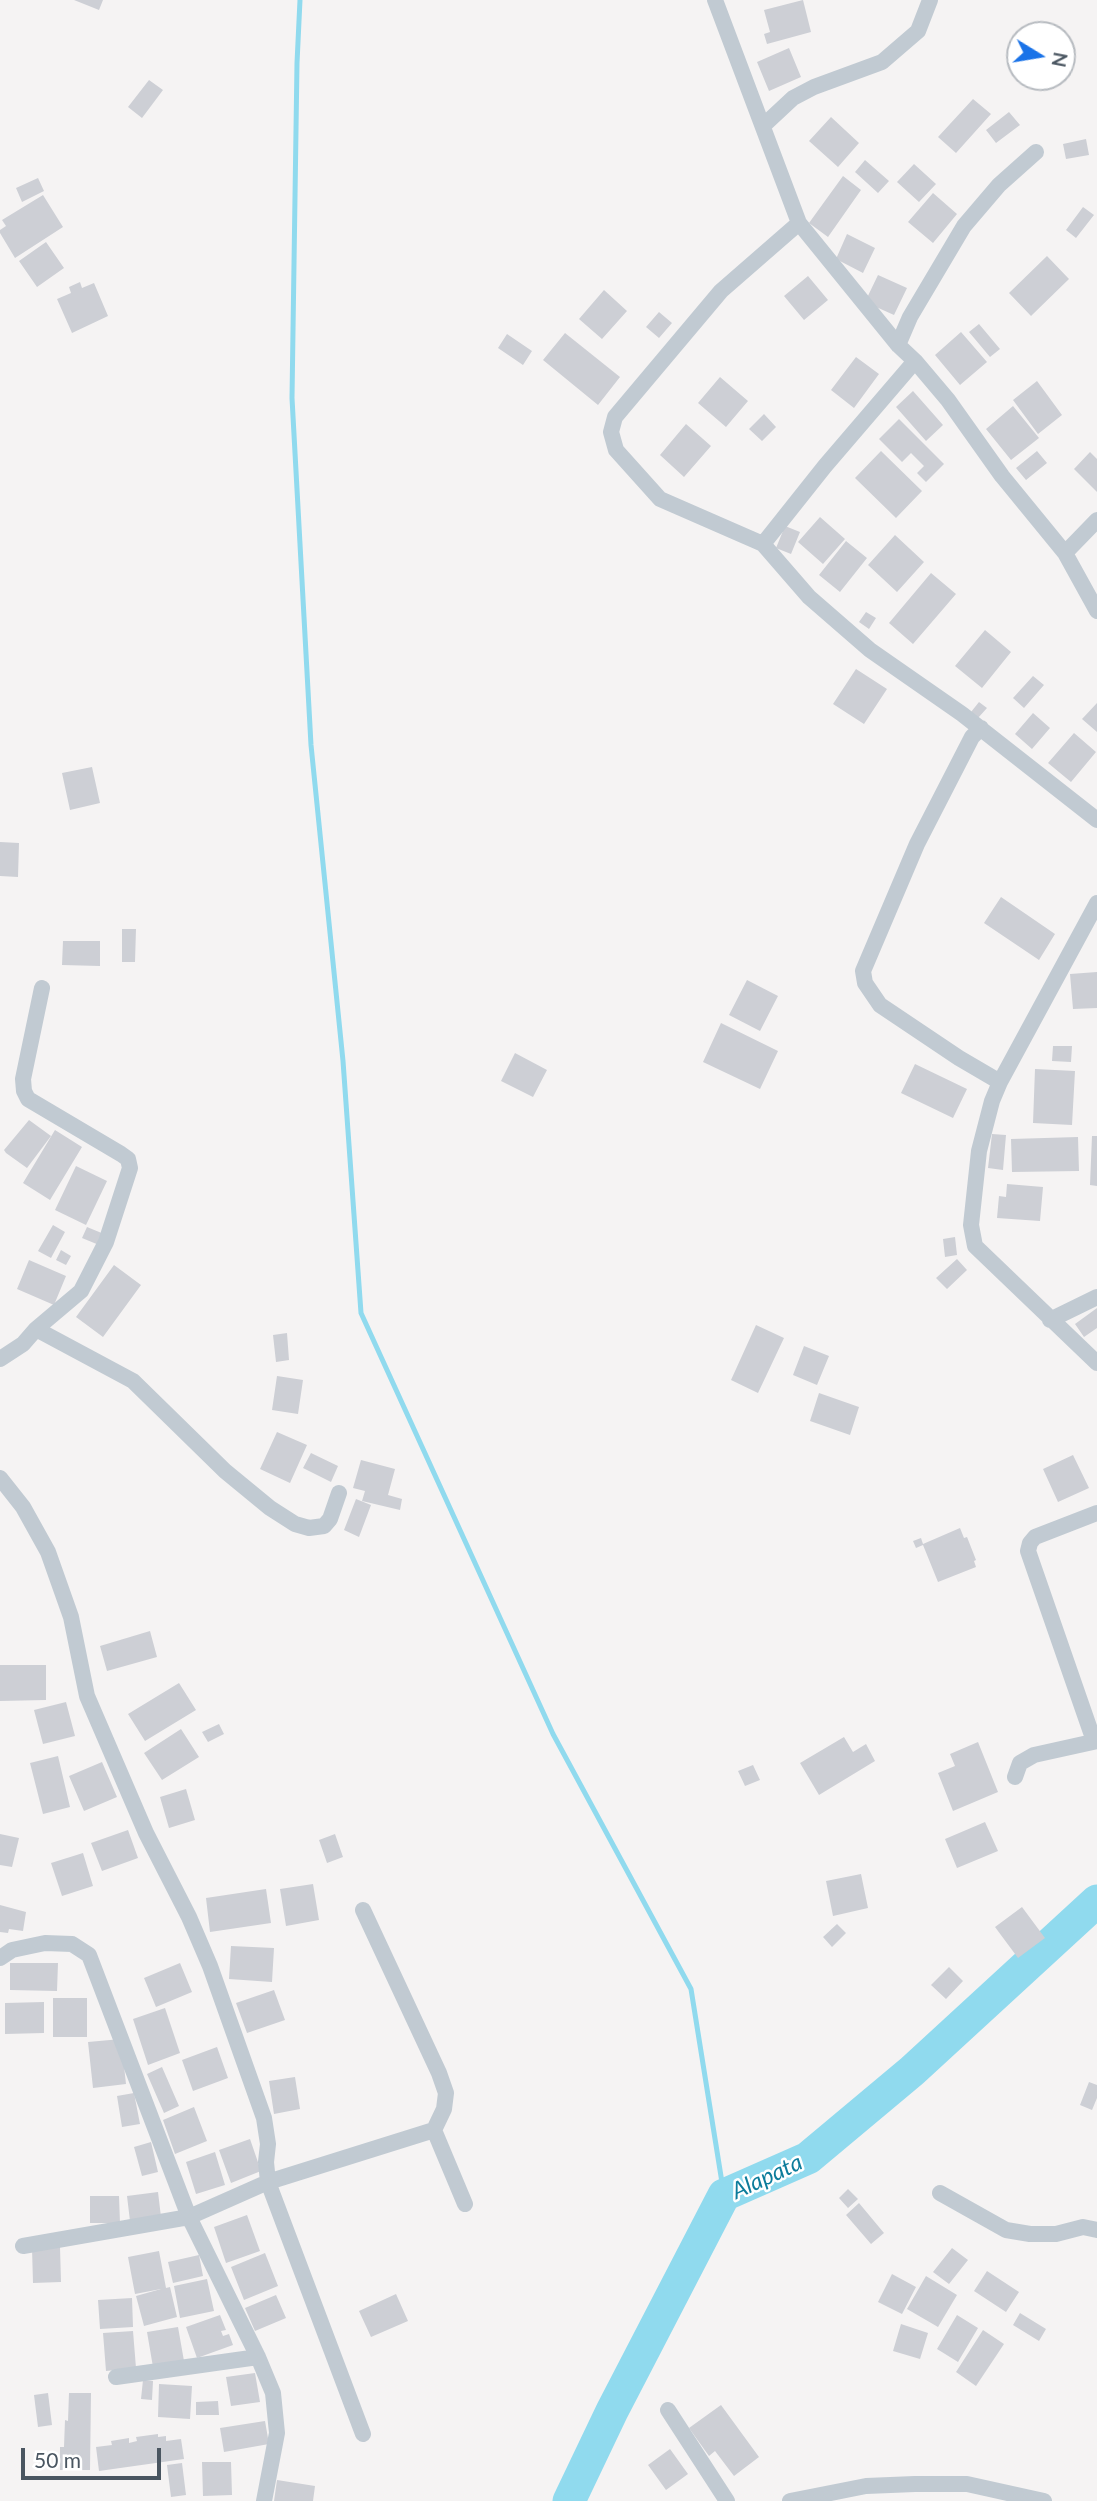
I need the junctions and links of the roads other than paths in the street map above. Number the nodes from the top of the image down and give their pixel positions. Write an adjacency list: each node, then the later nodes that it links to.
1 (715, 0): 3 (street)
2 (930, 0): 3 (street)
3 (763, 126): 5 (street)
4 (1036, 152): 6 (street)
5 (799, 223): 6 (street); 9 (street)
6 (898, 345): 7 (street)
7 (915, 361): 9 (street); 10 (street)
8 (1097, 520): 10 (street)
9 (763, 544): 12 (street)
10 (1065, 552): 11 (street)
11 (1097, 611)
12 (981, 728): 13 (street); 16 (street)
13 (1097, 820)
14 (1097, 903): 16 (street)
15 (43, 988): 19 (street)
16 (1000, 1082): 18 (street)
17 (1097, 1297): 18 (street)
18 (1050, 1320): 21 (street)
19 (36, 1329): 20 (street); 23 (street)
20 (0, 1359)
21 (1097, 1363)
22 (0, 1478): 30 (street)
23 (339, 1493)
24 (1097, 1513): 25 (street)
25 (1096, 1741): 26 (street)
26 (1015, 1777)
27 (363, 1910): 29 (street)
28 (0, 1958): 33 (street)
29 (434, 2130): 30 (street); 32 (street)
30 (268, 2182): 33 (street); 39 (street)
31 (940, 2193): 34 (street)
32 (465, 2204)
33 (189, 2217): 35 (street); 36 (street)
34 (1097, 2230)
35 (23, 2246)
36 (258, 2357): 37 (street); 40 (street)
37 (116, 2377)
38 (667, 2410): 41 (street)
39 (363, 2434)
40 (264, 2501)
41 (727, 2501)
42 (790, 2501): 43 (street)
43 (1044, 2501)

